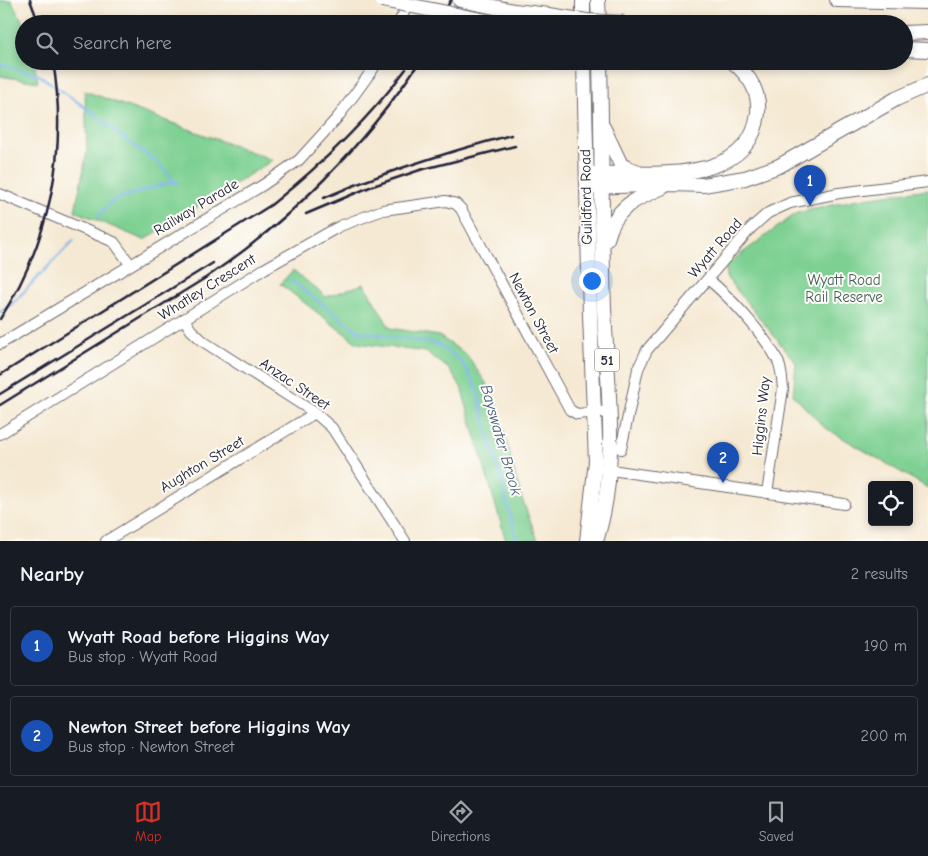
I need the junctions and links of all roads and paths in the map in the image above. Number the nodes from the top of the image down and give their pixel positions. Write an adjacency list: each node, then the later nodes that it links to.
1 (382, 0): 9 (highway, bridge)
2 (410, 0): 8 (street)
3 (460, 0): 10 (highway, bridge)
4 (583, 0): 11 (highway)
5 (598, 0): 12 (highway)
6 (836, 0): 7 (highway)
7 (928, 2)
8 (402, 15)
9 (457, 15)
10 (548, 15)
11 (583, 15)
12 (599, 15)
13 (928, 32): 14 (highway)
14 (913, 33)
15 (913, 49): 16 (highway)
16 (928, 50)
17 (372, 70): 31 (street, Railway Parade)
18 (584, 70): 24 (highway, Guildford Road / 51)
19 (600, 70): 22 (highway, Guildford Road / 51)
20 (742, 70): 23 (highway)
21 (928, 85): 27 (highway)
22 (602, 124): 23 (highway); 25 (highway, Guildford Road / 51)
23 (645, 173): 25 (highway)
24 (586, 180): 25 (highway); 37 (highway, Guildford Road / 51)
25 (601, 180): 27 (highway); 30 (highway, Guildford Road / 51)
26 (928, 182): 32 (street, Wyatt Road)
27 (671, 184): 30 (highway)
28 (0, 194): 31 (street)
29 (446, 201): 33 (street, Whatley Crescent); 37 (street, Newton Street)
30 (603, 257): 35 (highway, Guildford Road / 51)
31 (130, 264): 34 (street, Railway Parade)
32 (708, 279): 39 (street, Wyatt Road); 41 (street, Higgins Way)
33 (184, 319): 36 (street, Anzac Street); 38 (street, Whatley Crescent)
34 (0, 344)
35 (610, 411): 37 (street, Newton Street); 40 (highway, Guildford Road / 51)
36 (315, 413): 43 (street, Aughton Street); 44 (street, Anzac Street)
37 (594, 413): 40 (highway, Guildford Road / 51)
38 (0, 434)
39 (620, 449)
40 (602, 469): 41 (street); 45 (highway, Guildford Road / 51); 46 (highway, Guildford Road / 51)
41 (767, 493): 42 (street)
42 (844, 504)
43 (106, 541)
44 (405, 541)
45 (587, 541)
46 (596, 541)

